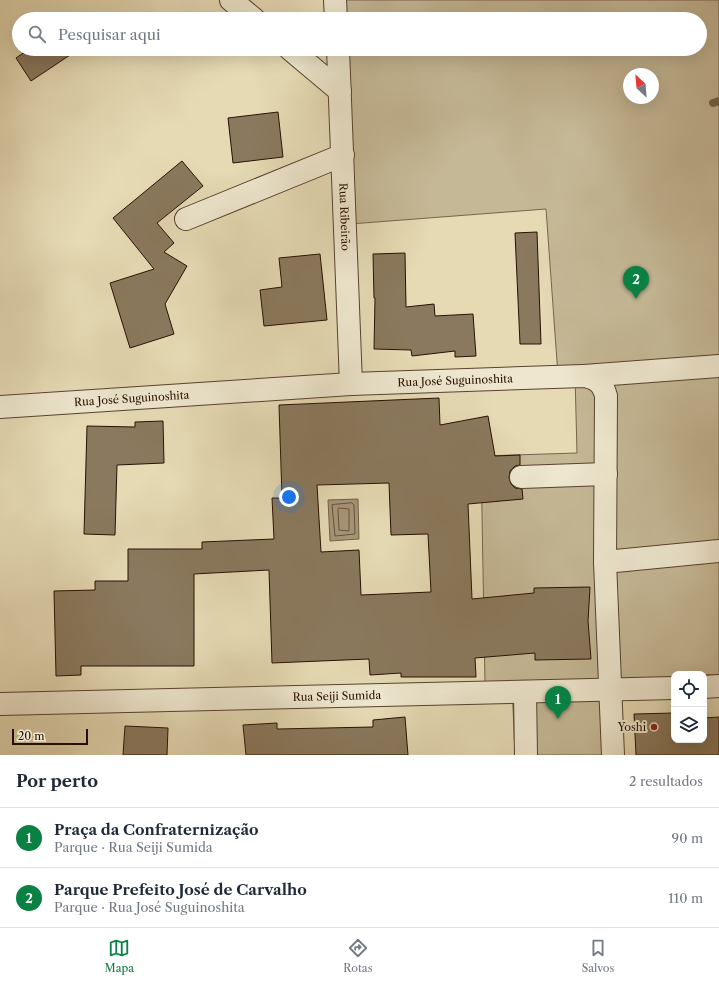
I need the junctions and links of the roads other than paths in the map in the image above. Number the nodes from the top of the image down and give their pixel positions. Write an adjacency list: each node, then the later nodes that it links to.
1 (231, 0): 3 (street)
2 (335, 0): 4 (street)
3 (246, 12)
4 (336, 12)
5 (298, 56): 7 (street)
6 (338, 56): 7 (street, Rua Ribeirão)
7 (340, 91): 8 (street, Rua Ribeirão)
8 (343, 155): 9 (street); 12 (street, Rua Ribeirão)
9 (186, 219)
10 (719, 366): 11 (street)
11 (583, 376): 12 (street, Rua José Suguinoshita); 14 (street, Rua José Suguinoshita)
12 (351, 384): 13 (street, Rua José Suguinoshita)
13 (0, 407)
14 (606, 474): 15 (street); 17 (street, Rua José Suguinoshita)
15 (521, 477)
16 (719, 551): 17 (street)
17 (605, 562): 21 (street, Rua José Suguinoshita)
18 (719, 686): 19 (street)
19 (707, 687)
20 (671, 688): 21 (street, Rua Seiji Sumida)
21 (610, 691): 22 (street, Rua Seiji Sumida); 25 (street, Rua José Suguinoshita)
22 (525, 692): 23 (street, Rua Seiji Sumida); 24 (street)
23 (0, 704)
24 (526, 755)
25 (613, 755)

